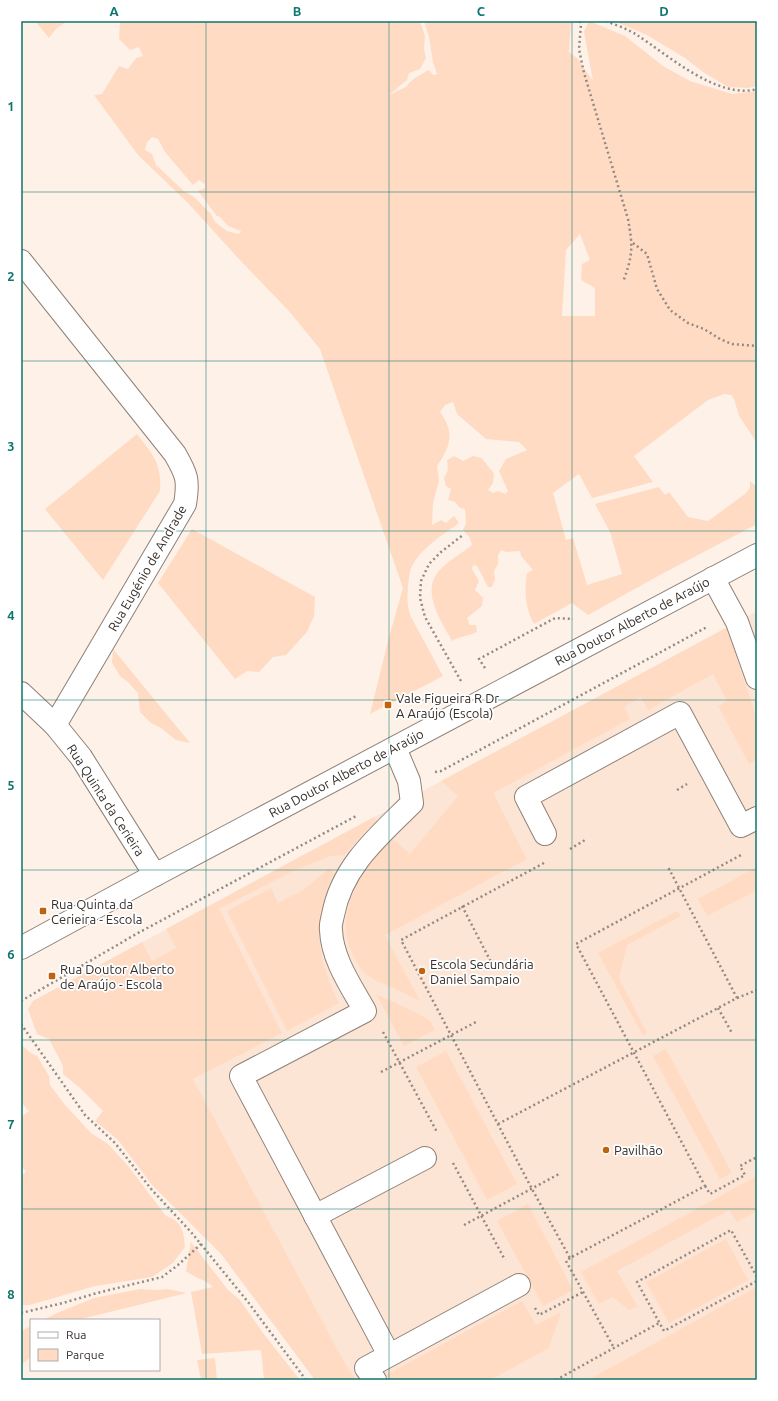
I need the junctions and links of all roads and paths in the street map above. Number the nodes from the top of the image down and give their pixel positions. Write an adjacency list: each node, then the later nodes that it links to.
1 (580, 21): 4 (path)
2 (606, 21): 3 (path)
3 (757, 89)
4 (633, 243): 6 (path); 7 (path)
5 (21, 261): 15 (main road, Rua Eugénio de Andrade)
6 (623, 282)
7 (757, 346)
8 (463, 535): 14 (path)
9 (757, 555): 10 (main road, Rua Doutor Alberto de Araújo)
10 (713, 578): 12 (main road); 14 (main road, Rua Doutor Alberto de Araújo)
11 (708, 627): 17 (path)
12 (757, 678)
13 (21, 693): 15 (main road, Rua Quinta da Cerieira)
14 (475, 706): 16 (main road, Rua Doutor Alberto de Araújo)
15 (55, 725): 25 (main road, Rua Quinta da Cerieira)
16 (395, 748): 25 (main road, Rua Doutor Alberto de Araújo); 46 (main road)
17 (433, 772)
18 (362, 813): 32 (path)
19 (749, 822): 20 (main road); 26 (path)
20 (546, 834)
21 (585, 840): 22 (path)
22 (568, 850)
23 (550, 860): 27 (path)
24 (668, 867): 26 (path)
25 (154, 875): 28 (main road, Rua Doutor Alberto de Araújo)
26 (679, 888): 31 (path); 38 (path)
27 (462, 906): 29 (path); 37 (path)
28 (21, 948)
29 (491, 962)
30 (757, 990): 31 (path)
31 (737, 998): 33 (path)
32 (21, 1001)
33 (718, 1008): 36 (path); 38 (path)
34 (476, 1022): 37 (path)
35 (21, 1024): 48 (path)
36 (732, 1033)
37 (451, 1035): 39 (path); 40 (path)
38 (634, 1053): 40 (path); 44 (path)
39 (381, 1072)
40 (498, 1124): 45 (path)
41 (757, 1157): 44 (path)
42 (425, 1158): 46 (main road)
43 (559, 1174): 45 (path)
44 (705, 1186): 49 (path)
45 (532, 1189): 47 (path); 49 (path)
46 (315, 1216): 60 (main road)
47 (464, 1225)
48 (201, 1244): 57 (path); 61 (path)
49 (570, 1258): 55 (path)
50 (757, 1269): 51 (path)
51 (753, 1271): 52 (path); 58 (path)
52 (757, 1277)
53 (757, 1281): 58 (path)
54 (519, 1285): 60 (main road)
55 (583, 1292): 56 (path); 59 (path)
56 (535, 1308)
57 (21, 1313)
58 (659, 1323): 59 (path)
59 (614, 1348): 63 (path)
60 (389, 1356): 62 (main road)
61 (306, 1380)
62 (375, 1380)
63 (556, 1380)

